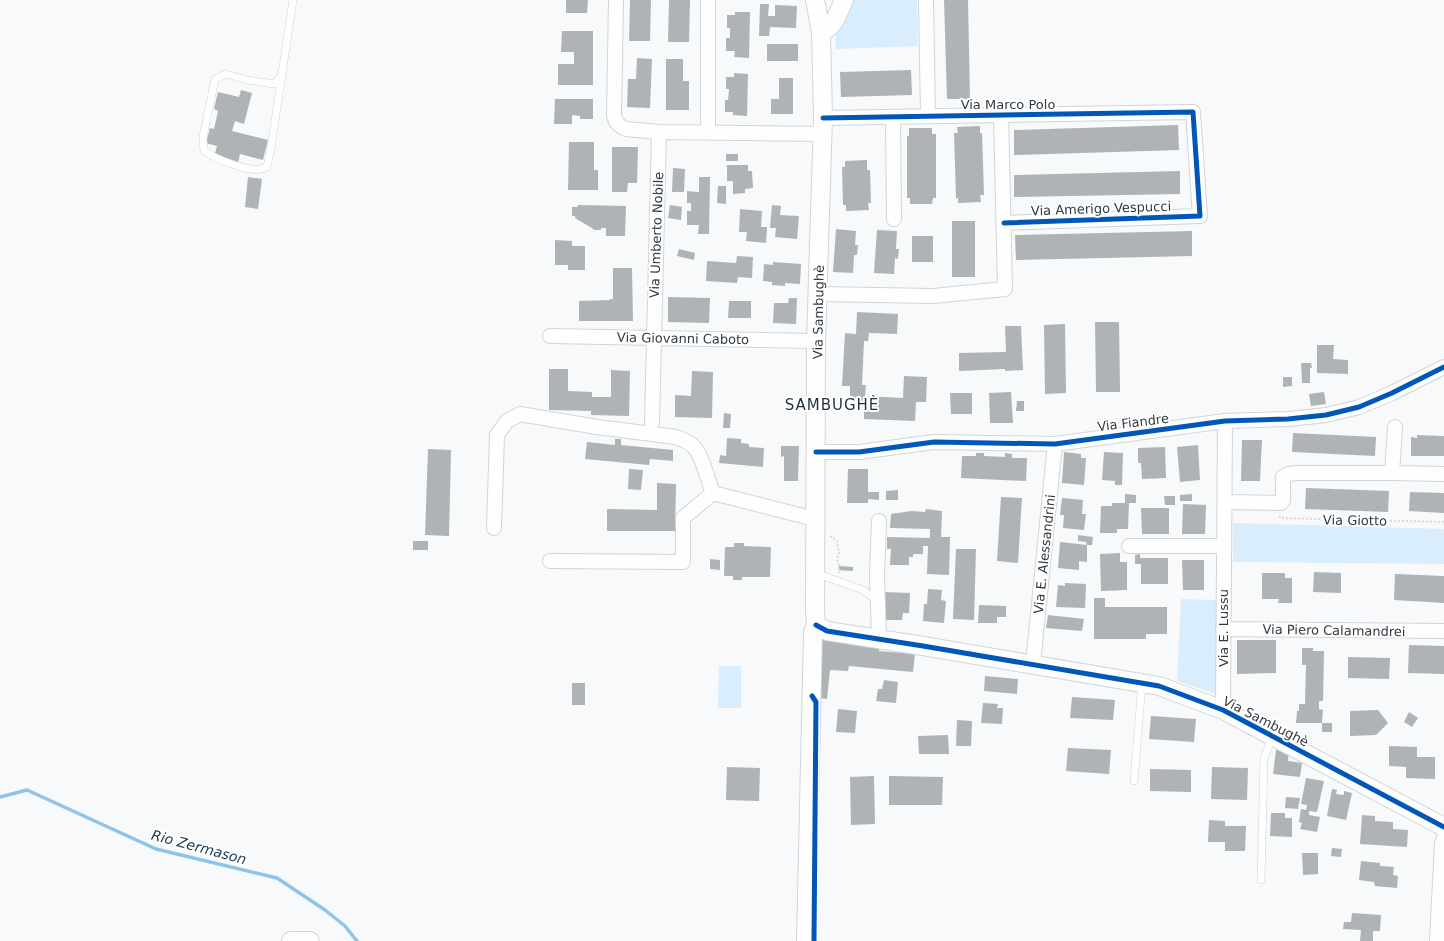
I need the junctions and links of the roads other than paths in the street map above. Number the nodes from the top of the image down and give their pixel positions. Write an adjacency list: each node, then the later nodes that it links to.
1 (293, 0): 8 (lane)
2 (616, 0): 13 (street, Via Marco Polo)
3 (708, 0): 14 (street)
4 (815, 0): 7 (street, Via Sambughè)
5 (844, 0): 7 (street)
6 (926, 0): 10 (street)
7 (821, 32): 12 (street, Via Sambughè)
8 (281, 76): 8 (lane)
9 (1001, 114): 10 (street, Via Marco Polo); 15 (street, Via Marco Polo); 17 (street)
10 (928, 116): 11 (street, Via Marco Polo)
11 (893, 117): 12 (street, Via Marco Polo); 16 (street)
12 (823, 126): 14 (street, Via Marco Polo); 18 (street, Via Sambughè)
13 (659, 132): 14 (street, Via Marco Polo); 20 (street, Via Umberto Nobile)
14 (708, 132)
15 (1200, 216): 17 (street, Via Amerigo Vespucci)
16 (894, 219)
17 (1004, 223): 18 (street)
18 (818, 294): 21 (street, Via Sambughè)
19 (550, 336): 20 (street, Via Giovanni Caboto)
20 (653, 338): 21 (street, Via Giovanni Caboto); 24 (street, Via Umberto Nobile)
21 (816, 341): 27 (street, Via Sambughè)
22 (1444, 367): 23 (street, Via Fiandre)
23 (1225, 421): 26 (street, Via Fiandre); 31 (street, Via E. Lussu)
24 (652, 423)
25 (1396, 427): 28 (street)
26 (1055, 444): 27 (street, Via Fiandre); 44 (street, Via E. Alessandrini)
27 (816, 452): 33 (street, Via Sambughè)
28 (1392, 473): 29 (street); 31 (street)
29 (1444, 474)
30 (713, 493): 33 (street); 34 (street); 37 (street)
31 (1225, 502): 36 (street, Via E. Lussu)
32 (879, 521): 39 (street)
33 (815, 522): 38 (street, Via Sambughè)
34 (494, 528)
35 (1129, 546): 36 (street)
36 (1224, 546): 41 (street, Via E. Lussu)
37 (550, 561)
38 (815, 573): 39 (lane); 40 (street, Via Sambughè)
39 (878, 602): 43 (street)
40 (816, 625): 43 (street, Via Sambughè); 55 (street, Via Sambughè)
41 (1223, 629): 42 (street, Via Piero Calamandrei); 46 (street, Via E. Lussu)
42 (1444, 631)
43 (879, 638): 44 (street, Via Sambughè)
44 (1033, 664): 45 (street, Via Sambughè)
45 (1142, 683): 46 (street, Via Sambughè); 48 (lane)
46 (1223, 710): 47 (street, Via Sambughè)
47 (1272, 737): 49 (street, Via Sambughè); 51 (lane)
48 (1134, 781)
49 (1444, 827)
50 (1444, 838): 52 (street)
51 (1261, 880)
52 (1442, 910): 56 (street)
53 (291, 941): 54 (street)
54 (310, 941)
55 (806, 941)
56 (1437, 941)

